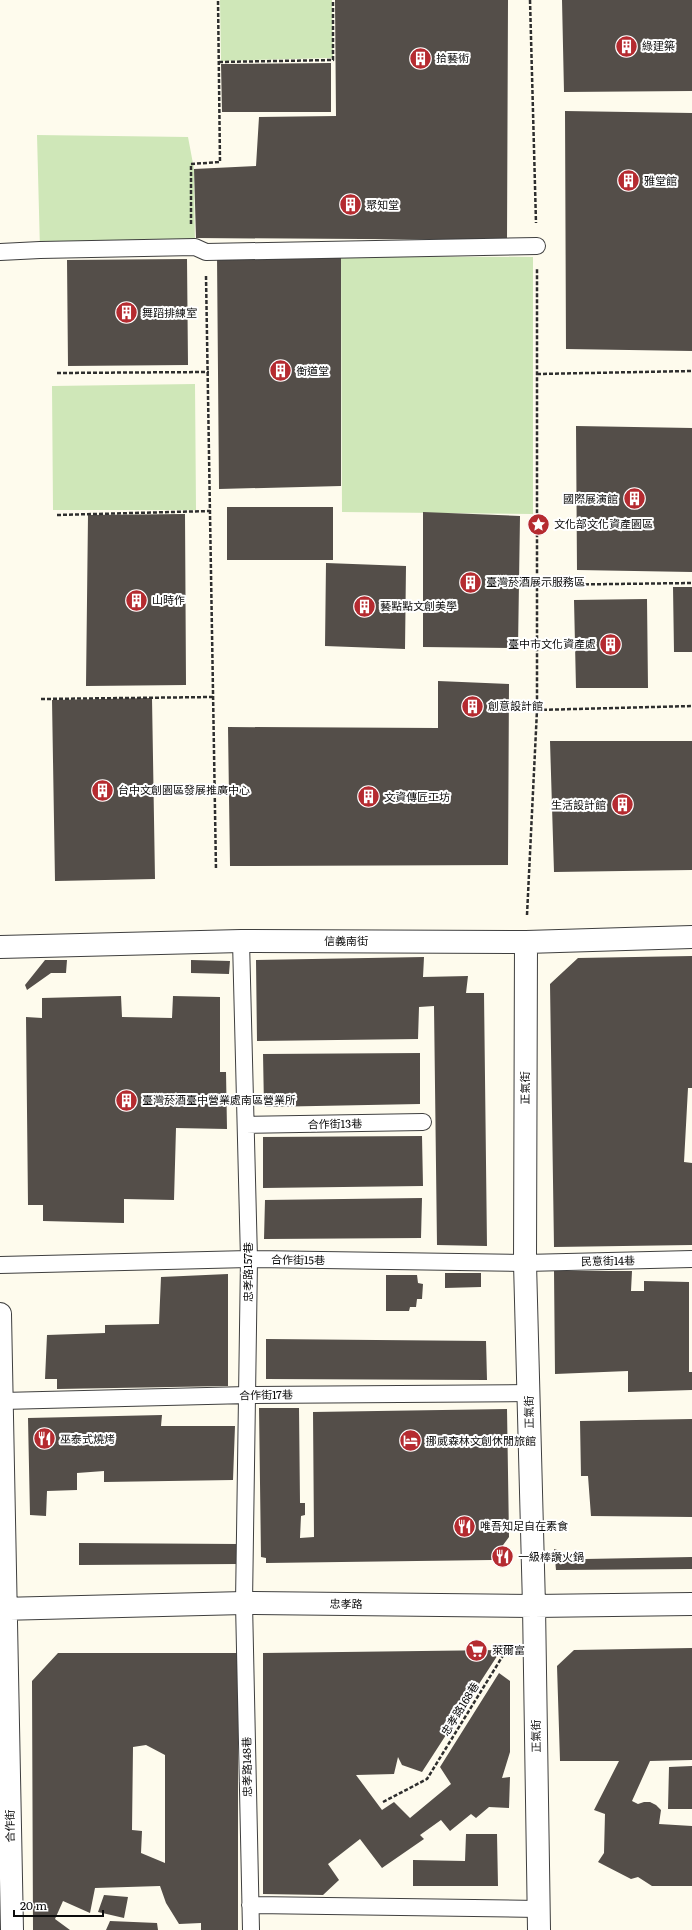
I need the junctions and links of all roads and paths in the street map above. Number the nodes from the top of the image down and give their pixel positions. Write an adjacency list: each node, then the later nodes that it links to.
1 (218, 0): 4 (path)
2 (333, 0): 4 (path)
3 (530, 0): 5 (path)
4 (219, 62): 6 (path)
5 (537, 246): 6 (lane); 11 (path)
6 (198, 250): 7 (lane); 8 (path)
7 (0, 252)
8 (209, 372): 10 (path); 12 (path)
9 (692, 372): 11 (path)
10 (57, 374)
11 (537, 374): 15 (path)
12 (210, 511): 13 (path); 16 (path)
13 (57, 514)
14 (692, 583): 15 (path)
15 (537, 585): 19 (path)
16 (213, 697): 17 (path); 20 (path)
17 (41, 699)
18 (692, 706): 19 (path)
19 (537, 710): 23 (path)
20 (216, 870)
21 (692, 937): 23 (street, 信義南街)
22 (241, 941): 23 (street, 信義南街); 24 (street, 信義南街); 26 (lane, 忠孝路157巷)
23 (526, 942): 29 (street, 正氣街)
24 (0, 947)
25 (423, 1122): 26 (lane, 合作街13巷)
26 (246, 1125): 27 (lane, 忠孝路157巷)
27 (249, 1259): 29 (lane, 合作街15巷); 30 (lane, 合作街15巷); 33 (lane, 忠孝路157巷)
28 (692, 1259): 29 (lane, 民意街14巷)
29 (525, 1264): 32 (street, 正氣街)
30 (0, 1265)
31 (0, 1314): 34 (street, 合作街)
32 (529, 1393): 33 (lane, 合作街17巷); 37 (street, 正氣街)
33 (248, 1395): 34 (lane, 合作街17巷); 35 (lane, 忠孝路157巷)
34 (2, 1401): 38 (street, 合作街)
35 (244, 1603): 37 (street, 忠孝路); 38 (street, 忠孝路); 41 (lane, 忠孝路148巷)
36 (692, 1604): 37 (street, 忠孝路)
37 (534, 1606): 42 (street, 正氣街)
38 (3, 1609): 43 (street, 合作街)
39 (509, 1646): 40 (path, 忠孝路168巷)
40 (383, 1802)
41 (250, 1905): 42 (lane); 44 (lane, 忠孝路148巷)
42 (538, 1909): 45 (street, 正氣街)
43 (12, 1930)
44 (250, 1930)
45 (539, 1930)

